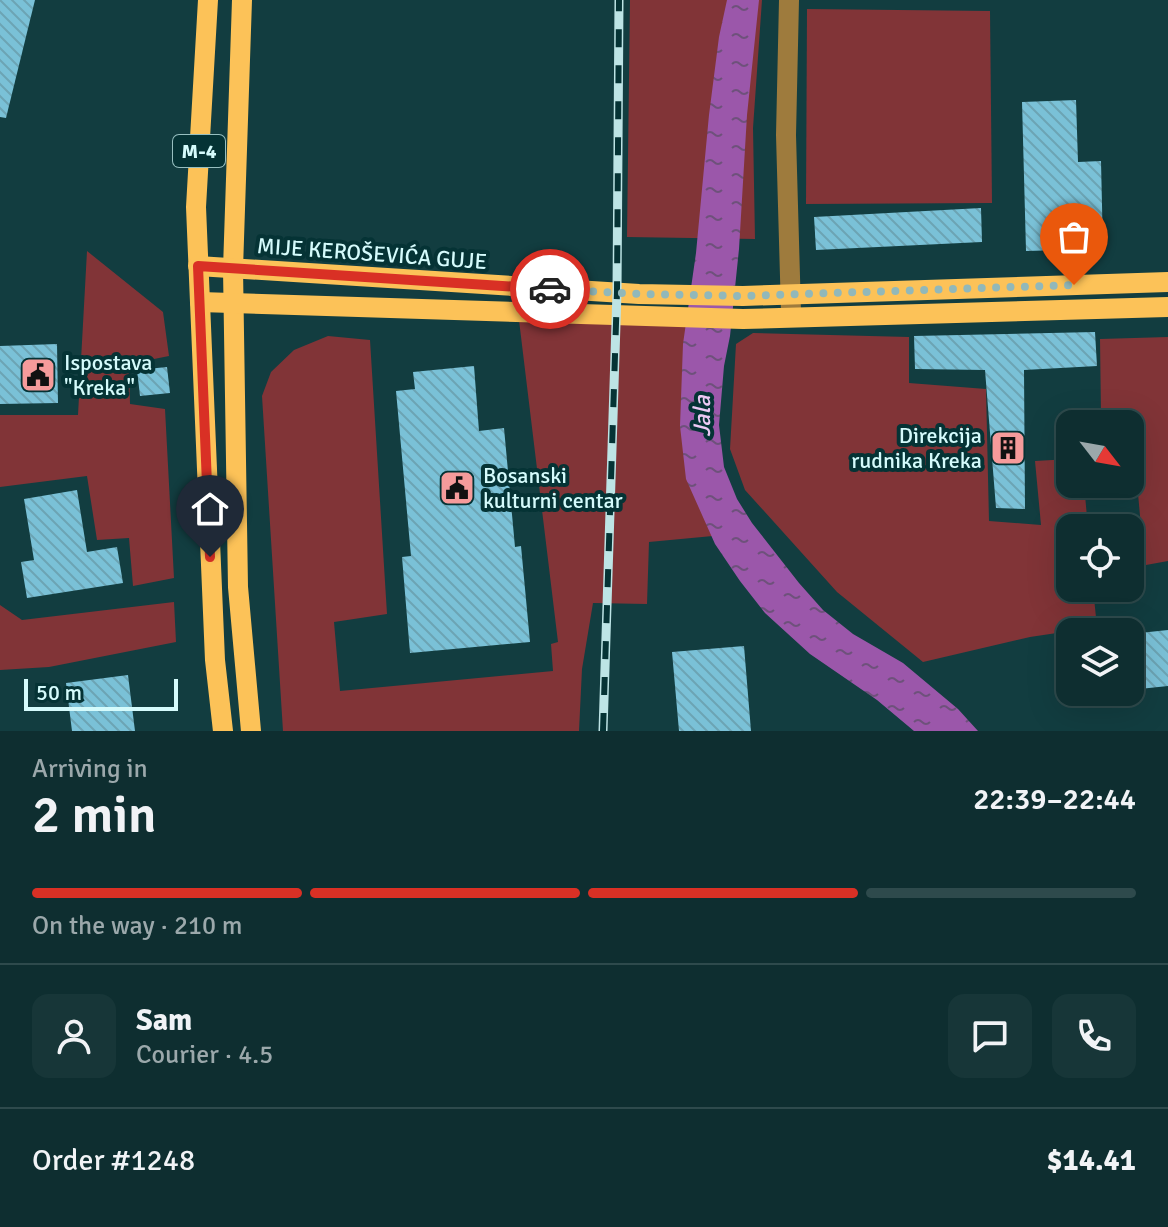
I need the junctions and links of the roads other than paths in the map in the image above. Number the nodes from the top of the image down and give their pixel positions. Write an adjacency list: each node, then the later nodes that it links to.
1 (208, 0): 4 (main road, M-4)
2 (242, 0): 5 (main road, M-4)
3 (789, 0): 7 (street)
4 (198, 266): 5 (main road, MIJE KEROŠEVIĆA GUJE); 8 (main road, M-4)
5 (233, 269): 7 (main road, MIJE KEROŠEVIĆA GUJE); 9 (main road, M-4)
6 (1168, 282): 7 (main road)
7 (790, 294): 11 (street)
8 (200, 302): 9 (main road); 12 (main road, M-4)
9 (234, 304): 11 (main road); 13 (main road, M-4)
10 (1168, 307): 11 (main road)
11 (792, 319)
12 (223, 731)
13 (251, 731)

